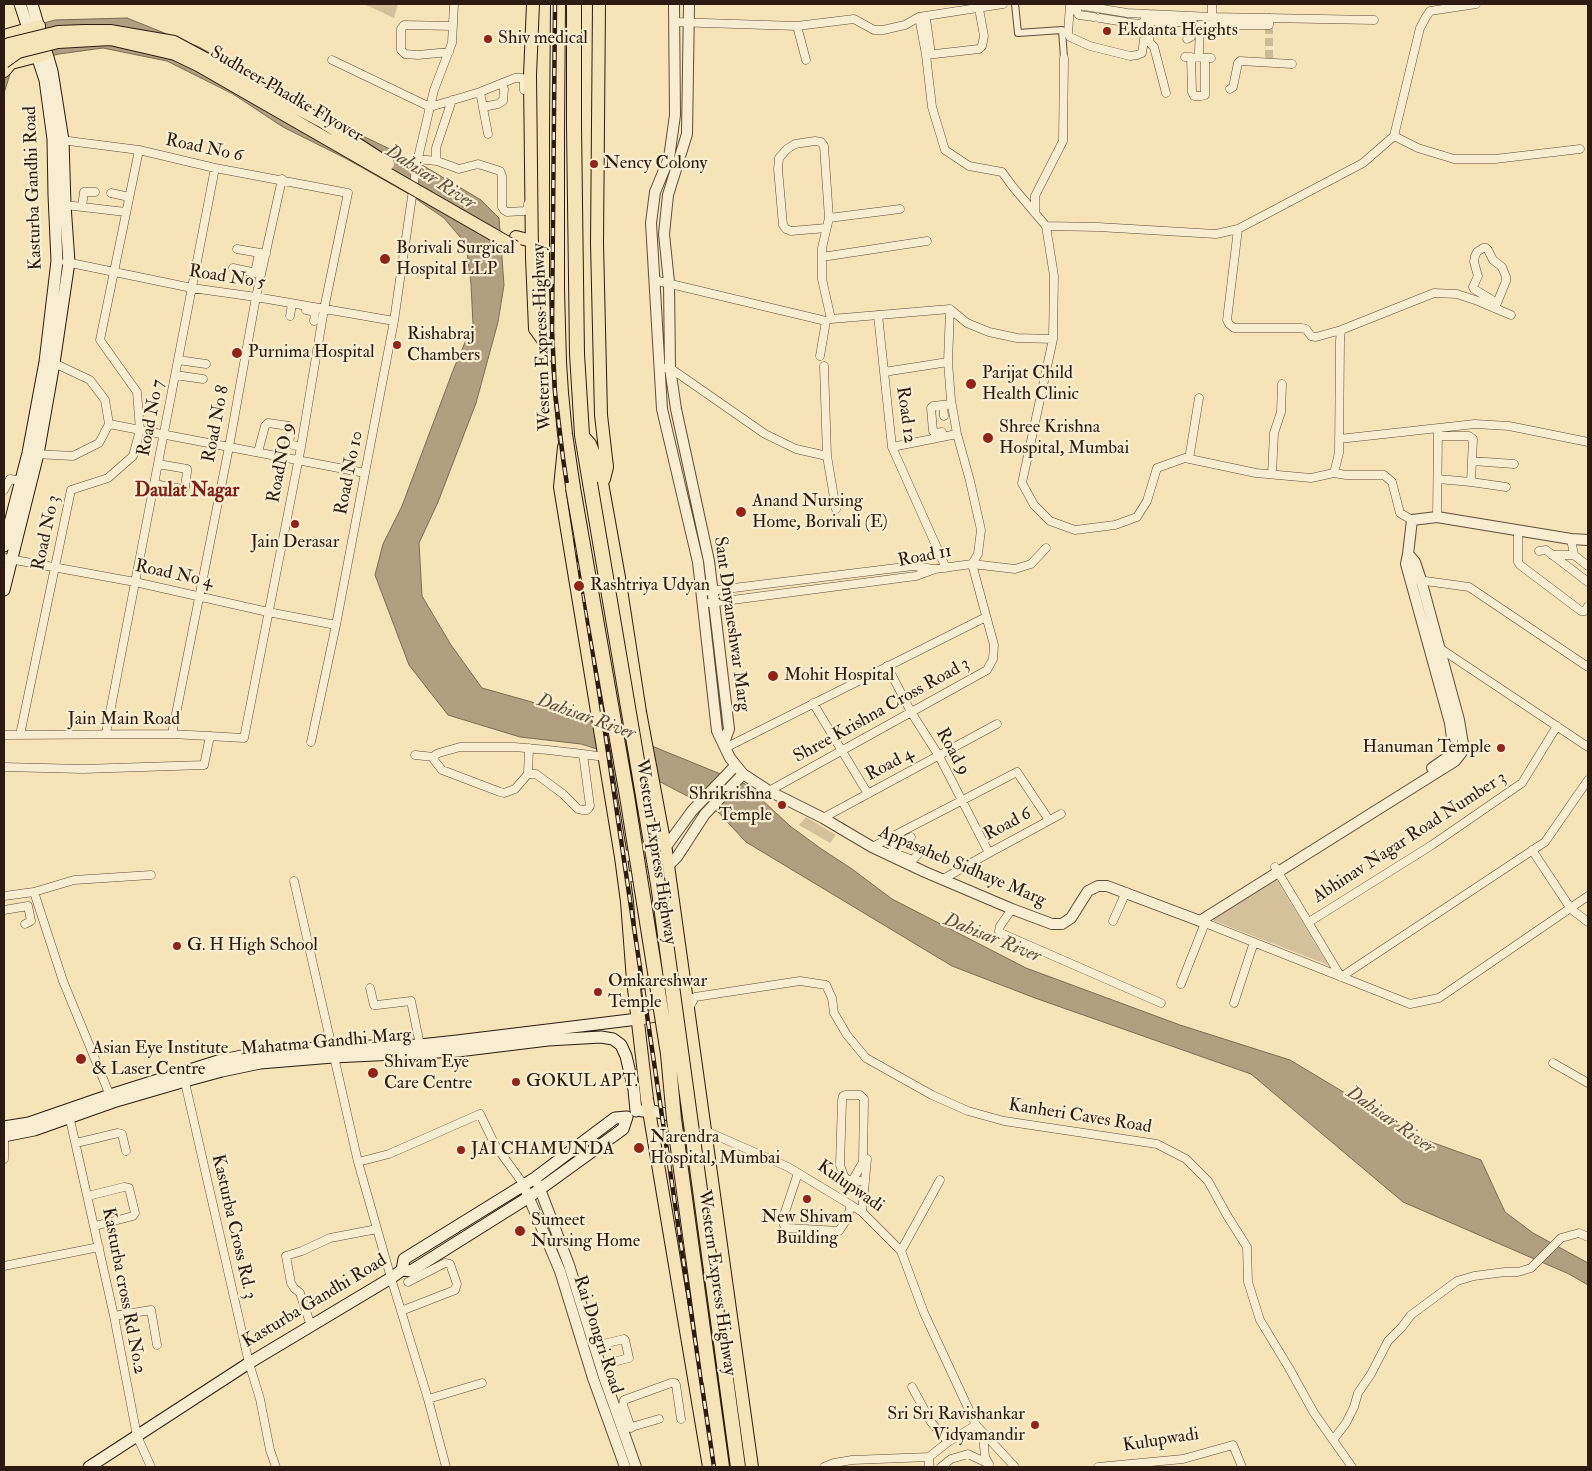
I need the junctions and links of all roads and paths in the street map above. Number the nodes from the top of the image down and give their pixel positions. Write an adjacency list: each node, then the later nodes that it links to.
1 (454, 4): 30 (street, Road No 10)
2 (533, 4): 74 (main road)
3 (558, 4): 101 (highway, Western Express Highway)
4 (574, 4): 142 (highway, Western Express Highway)
5 (598, 4): 142 (main road)
6 (674, 4): 27 (street, Sant Dnyaneshwar Marg)
7 (689, 4): 28 (street, Sant Dnyaneshwar Marg)
8 (1003, 4): 18 (street)
9 (1015, 4): 38 (street)
10 (1073, 4): 17 (street); 20 (street); 25 (street)
11 (1126, 4): 19 (street)
12 (1212, 4): 21 (street)
13 (1476, 4): 16 (street)
14 (33, 5): 32 (main road)
15 (20, 6): 32 (main road, Kasturba Gandhi Road)
16 (1429, 8): 53 (street)
17 (1113, 11): 19 (street); 25 (street)
18 (952, 12): 22 (street); 37 (street)
19 (1127, 13): 20 (street)
20 (1150, 17): 23 (street); 25 (street); 48 (street)
21 (1212, 17): 23 (street); 24 (street)
22 (924, 18): 31 (street); 37 (street)
23 (1195, 18): 29 (street); 29 (street); 34 (street)
24 (1269, 18): 26 (street); 29 (street)
25 (1112, 20)
26 (1374, 20)
27 (674, 22): 28 (street); 85 (street, Sant Dnyaneshwar Marg)
28 (689, 22): 31 (street); 86 (street, Sant Dnyaneshwar Marg)
29 (1200, 25)
30 (453, 26): 36 (street, Road No 10); 36 (street)
31 (797, 26): 41 (street)
32 (33, 27): 33 (main road); 39 (main road, Kasturba Gandhi Road, bridge)
33 (4, 36)
34 (1186, 39)
35 (4, 48): 75 (main road, Sudheer Phadke Flyover, bridge)
36 (450, 52): 50 (street, Road No 10)
37 (929, 54): 69 (street)
38 (1064, 58): 69 (street)
39 (44, 60): 44 (main road); 54 (main road, Kasturba Gandhi Road)
40 (332, 60): 50 (street)
41 (806, 60)
42 (4, 62): 75 (main road, Sudheer Phadke Flyover, bridge)
43 (1292, 64): 46 (street)
44 (4, 71)
45 (502, 83): 47 (street); 51 (street); 58 (street)
46 (1230, 89)
47 (480, 92): 49 (street); 51 (street)
48 (1166, 93)
49 (452, 100): 50 (street); 58 (street)
50 (430, 107): 57 (street, Road No 10)
51 (483, 107): 52 (street)
52 (488, 134)
53 (1394, 136): 55 (street); 73 (street)
54 (58, 140): 56 (street, Road No 6); 64 (main road, Kasturba Gandhi Road)
55 (1580, 149)
56 (138, 150): 59 (street, Road No 6); 63 (street, Road No 3)
57 (417, 160): 58 (street); 96 (street, Road No 10)
58 (437, 161)
59 (215, 168): 60 (street, Road No 6); 87 (street, Road No 7)
60 (282, 180): 62 (street, Road No 6); 78 (street, Road No 8)
61 (95, 192): 65 (street)
62 (348, 193): 95 (street, RoadNO 9)
63 (129, 197): 67 (street); 68 (street, Road No 3)
64 (61, 199): 65 (street); 81 (main road, Kasturba Gandhi Road)
65 (82, 206): 67 (street)
66 (900, 209): 70 (street)
67 (114, 211): 68 (street)
68 (126, 212): 83 (street, Road No 3)
69 (1035, 213): 71 (street)
70 (829, 218): 72 (street); 72 (street)
71 (1046, 226): 73 (street); 98 (street)
72 (826, 228): 79 (street)
73 (1238, 228): 97 (street)
74 (532, 241): 75 (main road, Sudheer Phadke Flyover); 80 (main road)
75 (516, 242): 80 (main road, Sudheer Phadke Flyover)
76 (927, 242): 79 (street)
77 (237, 249): 78 (street)
78 (262, 253): 84 (street, Road No 8)
79 (822, 257): 92 (street)
80 (532, 258): 101 (main road)
81 (63, 262): 83 (street, Road No 5); 103 (main road, Kasturba Gandhi Road)
82 (233, 268): 84 (street)
83 (114, 272): 87 (street, Road No 5); 116 (street, Road No 3)
84 (258, 273): 88 (street, Road No 8)
85 (654, 280): 86 (street); 106 (street, Sant Dnyaneshwar Marg)
86 (669, 282): 99 (street); 107 (street, Sant Dnyaneshwar Marg)
87 (192, 288): 88 (street, Road No 5); 100 (street, Road No 7)
88 (256, 297): 90 (street, Road No 5); 124 (street, Road No 8)
89 (1496, 306): 89 (street); 93 (street); 97 (street)
90 (299, 307): 94 (street); 95 (street, Road No 5)
91 (950, 309): 92 (street); 98 (street); 102 (street, Road 11)
92 (878, 315): 108 (street, Road 12)
93 (1511, 315)
94 (290, 316)
95 (318, 318): 96 (street, Road No 5); 125 (street, RoadNO 9)
96 (394, 321): 135 (street, Road No 10)
97 (1341, 330): 122 (street)
98 (1054, 340): 130 (street)
99 (820, 356)
100 (180, 360): 104 (street); 109 (street, Road No 7)
101 (559, 362): 120 (highway, Western Express Highway)
102 (948, 362): 108 (street); 113 (street, Road 11)
103 (49, 363): 115 (street); 128 (main road, Kasturba Gandhi Road)
104 (206, 364)
105 (824, 366): 129 (street)
106 (659, 368): 107 (street); 168 (street, Sant Dnyaneshwar Marg)
107 (670, 368): 129 (street); 167 (street, Sant Dnyaneshwar Marg)
108 (884, 372): 126 (street, Road 12)
109 (177, 375): 110 (street); 119 (street, Road No 7)
110 (203, 379)
111 (1282, 384): 137 (street)
112 (1199, 398): 130 (street)
113 (947, 404): 114 (street); 117 (street); 121 (street, Road 11)
114 (944, 416)
115 (108, 424): 116 (street); 128 (street)
116 (140, 430): 119 (street); 159 (street, Road No 3)
117 (944, 432)
118 (1438, 432): 122 (street); 123 (street); 132 (street); 138 (street)
119 (164, 434): 124 (street); 134 (street, Road No 7)
120 (565, 434): 199 (main road); 315 (highway, Western Express Highway, bridge)
121 (957, 434): 126 (street); 157 (street, Road 11)
122 (1339, 439): 136 (street)
123 (1588, 442)
124 (229, 447): 127 (street); 170 (street, Road No 8)
125 (301, 447): 127 (street); 131 (street, RoadNO 9)
126 (892, 447): 160 (street, Road 12)
127 (258, 452): 131 (street)
128 (33, 454): 139 (main road, Kasturba Gandhi Road); 156 (main road, Kasturba Gandhi Road)
129 (827, 456): 145 (street)
130 (1190, 459): 137 (street)
131 (298, 460): 135 (street); 174 (street, RoadNO 9)
132 (1472, 461): 133 (street); 140 (street)
133 (1514, 464)
134 (160, 465): 141 (street, Road No 7); 141 (street)
135 (365, 473): 176 (street, Road No 10)
136 (1334, 473): 137 (street); 147 (street)
137 (1272, 474)
138 (1438, 479): 140 (street); 146 (street)
139 (21, 481): 144 (street); 151 (main road, Kasturba Gandhi Road)
140 (1471, 482): 143 (street)
141 (156, 484): 164 (street, Road No 7)
142 (596, 485): 207 (main road); 316 (highway, Western Express Highway, bridge)
143 (1506, 487)
144 (4, 490)
145 (836, 509)
146 (1437, 517): 147 (street); 148 (street)
147 (1412, 520): 163 (street)
148 (1518, 531): 149 (street); 169 (street)
149 (1571, 539): 150 (street); 155 (street)
150 (1588, 540)
151 (4, 546)
152 (1046, 548): 157 (street)
153 (1539, 551): 154 (street)
154 (1552, 554): 155 (street); 165 (street)
155 (1574, 555): 158 (street)
156 (8, 559): 159 (street, Road No 4); 166 (main road, Kasturba Gandhi Road)
157 (972, 564): 160 (street, Road 11); 175 (street, Shree Krishna Cross Road 3)
158 (1588, 566)
159 (54, 568): 164 (street, Road No 4); 187 (street, Road No 3)
160 (946, 568): 161 (street, Road 11)
161 (935, 569): 167 (street); 171 (street, Road 11)
162 (1542, 578): 169 (street)
163 (1416, 581): 177 (street); 179 (street)
164 (135, 582): 170 (street, Road No 4); 184 (street, Road No 7)
165 (1588, 582)
166 (4, 590)
167 (713, 591): 168 (street); 171 (street, Sant Dnyaneshwar Marg)
168 (701, 592): 172 (street, Sant Dnyaneshwar Marg)
169 (1558, 594): 173 (street)
170 (199, 596): 174 (street, Road No 4); 186 (street, Road No 8)
171 (714, 603): 172 (street, Road 11); 191 (street, Sant Dnyaneshwar Marg)
172 (702, 604): 191 (street, Sant Dnyaneshwar Marg)
173 (1588, 606)
174 (268, 612): 176 (street, Road No 4); 189 (street, RoadNO 9)
175 (986, 617): 178 (street); 181 (street, Shree Krishna Cross Road 3)
176 (336, 625): 190 (street, Road No 10)
177 (1434, 647): 183 (street); 223 (street)
178 (887, 666): 180 (street); 181 (street, Road 9)
179 (1588, 667)
180 (813, 703): 191 (street); 194 (street)
181 (912, 712): 194 (street, Shree Krishna Cross Road 3); 197 (street, Road 9)
182 (997, 724): 197 (street, Road 4)
183 (1557, 726): 192 (street); 237 (street, Abhinav Nagar Road Number 3)
184 (106, 733): 186 (street, Jain Main Road); 187 (street, Jain Main Road)
185 (4, 734): 187 (street, Jain Main Road)
186 (172, 734): 188 (street, Jain Main Road)
187 (20, 735)
188 (210, 736): 189 (street, Jain Main Road); 201 (street)
189 (244, 738)
190 (311, 742)
191 (725, 745): 200 (street, Appasaheb Sidhaye Marg)
192 (1588, 747)
193 (529, 748): 195 (street); 198 (street); 202 (street)
194 (842, 750): 205 (street, Shree Krishna Cross Road 3); 206 (street)
195 (583, 754): 199 (street); 202 (street)
196 (415, 756): 198 (street)
197 (938, 756): 206 (street, Road 4); 208 (street, Road 9)
198 (434, 757): 202 (street)
199 (606, 759): 207 (main road); 220 (main road)
200 (735, 766): 203 (street, Appasaheb Sidhaye Marg); 216 (street)
201 (4, 767)
202 (528, 774)
203 (739, 778): 205 (street, Appasaheb Sidhaye Marg); 222 (street)
204 (1588, 780): 217 (street)
205 (769, 791): 210 (street, Appasaheb Sidhaye Marg)
206 (868, 794): 210 (street, Road 4)
207 (656, 798): 216 (main road)
208 (961, 802): 211 (street); 212 (street); 219 (street, Road 9)
209 (1061, 814): 211 (street, Road 6)
210 (823, 818): 215 (street, Appasaheb Sidhaye Marg)
211 (1049, 820): 219 (street, Road 6)
212 (896, 835): 214 (street); 215 (street)
213 (911, 837): 214 (street)
214 (902, 842): 221 (street)
215 (872, 847): 221 (street, Appasaheb Sidhaye Marg)
216 (665, 848): 220 (street); 222 (main road)
217 (1532, 850): 233 (street); 241 (street)
218 (920, 851): 221 (street)
219 (989, 852): 226 (street, Road 6)
220 (621, 857): 225 (main road)
221 (911, 862): 226 (street, Appasaheb Sidhaye Marg)
222 (667, 867): 225 (street); 246 (main road)
223 (1277, 869): 236 (street); 237 (street)
224 (151, 875): 228 (street)
225 (624, 878): 247 (main road)
226 (943, 879): 232 (street, Appasaheb Sidhaye Marg)
227 (294, 881): 249 (street)
228 (34, 892): 230 (street); 253 (street)
229 (1126, 892): 232 (street, Appasaheb Sidhaye Marg); 235 (street); 236 (street, Appasaheb Sidhaye Marg)
230 (4, 896)
231 (1588, 896): 233 (street)
232 (1012, 909): 244 (street)
233 (1570, 909): 238 (street); 241 (street)
234 (4, 910): 239 (street)
235 (1113, 921)
236 (1200, 921): 240 (street); 242 (street)
237 (1309, 922): 241 (street)
238 (1588, 922)
239 (25, 924)
240 (1254, 942): 241 (street); 245 (street)
241 (1342, 977)
242 (1181, 984)
243 (370, 988): 248 (street)
244 (1161, 1003)
245 (1234, 1003)
246 (688, 1009): 247 (main road); 257 (main road); 303 (street, Kanheri Caves Road)
247 (638, 1019): 248 (main road); 254 (main road)
248 (420, 1044): 249 (main road)
249 (332, 1052): 251 (main road); 254 (main road, Mahatma Gandhi Marg); 263 (street)
250 (1553, 1063): 252 (street)
251 (183, 1076): 253 (main road); 291 (street, Kasturba Cross Rd. 3)
252 (1588, 1083)
253 (111, 1098): 255 (main road)
254 (640, 1103): 257 (main road, Kulupwadi); 265 (main road, Kasturba Gandhi Road); 270 (main road); 314 (main road)
255 (69, 1114): 256 (main road); 258 (main road); 259 (street, Kasturba cross Rd No.2)
256 (4, 1127)
257 (706, 1131): 264 (street, Kulupwadi); 317 (main road)
258 (4, 1135): 262 (street)
259 (76, 1143): 260 (street); 271 (street, Kasturba cross Rd No.2)
260 (126, 1151)
261 (868, 1153): 268 (street)
262 (4, 1159)
263 (358, 1162): 269 (street); 276 (street)
264 (798, 1173): 273 (street, Kulupwadi); 273 (street)
265 (535, 1178): 269 (main road, Kasturba Gandhi Road); 270 (street)
266 (854, 1180): 266 (street); 268 (street)
267 (940, 1180): 279 (street)
268 (865, 1182): 274 (street)
269 (524, 1185): 272 (street, Rai Dongri Road); 281 (main road, Kasturba Gandhi Road)
270 (540, 1190): 272 (main road); 286 (street)
271 (88, 1196): 275 (street, Kasturba cross Rd No.2); 275 (street)
272 (529, 1197): 281 (main road); 286 (street, Rai Dongri Road)
273 (851, 1205): 274 (street, Kulupwadi)
274 (862, 1212): 279 (street, Kulupwadi)
275 (95, 1226): 278 (street, Kasturba cross Rd No.2)
276 (377, 1228): 282 (street); 287 (street)
277 (1588, 1237): 303 (street)
278 (99, 1247): 280 (street); 285 (street, Kasturba cross Rd No.2)
279 (901, 1251): 299 (street, Kulupwadi)
280 (4, 1266)
281 (402, 1270): 282 (main road, Kasturba Gandhi Road)
282 (390, 1278): 284 (street); 287 (main road, Kasturba Gandhi Road)
283 (408, 1282): 284 (street)
284 (401, 1311): 296 (street)
285 (114, 1316): 288 (street); 302 (street, Kasturba cross Rd No.2)
286 (581, 1321): 289 (street); 293 (street, Rai Dongri Road)
287 (311, 1326): 291 (main road, Kasturba Gandhi Road)
288 (157, 1345)
289 (595, 1346): 290 (street); 292 (street)
290 (617, 1361)
291 (249, 1363): 302 (main road, Kasturba Gandhi Road); 310 (street, Kasturba Cross Rd. 3)
292 (601, 1366): 293 (street); 300 (street)
293 (590, 1369): 300 (street, Rai Dongri Road)
294 (482, 1383): 296 (street)
295 (912, 1387): 304 (street)
296 (428, 1399): 311 (street)
297 (659, 1419): 300 (street)
298 (681, 1419): 300 (street)
299 (976, 1425): 301 (street, Kulupwadi); 304 (street)
300 (622, 1430): 312 (street, Rai Dongri Road); 313 (street)
301 (984, 1434): 307 (street); 321 (street, Kulupwadi)
302 (136, 1436): 308 (main road, Kasturba Gandhi Road); 309 (street, Kasturba cross Rd No.2)
303 (1332, 1440): 324 (street, Kanheri Caves Road)
304 (948, 1442): 305 (street)
305 (928, 1457): 318 (street); 319 (street)
306 (1184, 1463): 322 (street, Kulupwadi); 323 (street, Kulupwadi)
307 (990, 1465): 320 (street)
308 (89, 1467)
309 (151, 1467)
310 (276, 1467)
311 (446, 1467)
312 (625, 1467)
313 (636, 1467)
314 (709, 1467)
315 (722, 1467)
316 (738, 1467)
317 (752, 1467)
318 (824, 1467)
319 (929, 1467)
320 (941, 1467)
321 (1015, 1467)
322 (1098, 1467)
323 (1242, 1467)
324 (1352, 1467)

